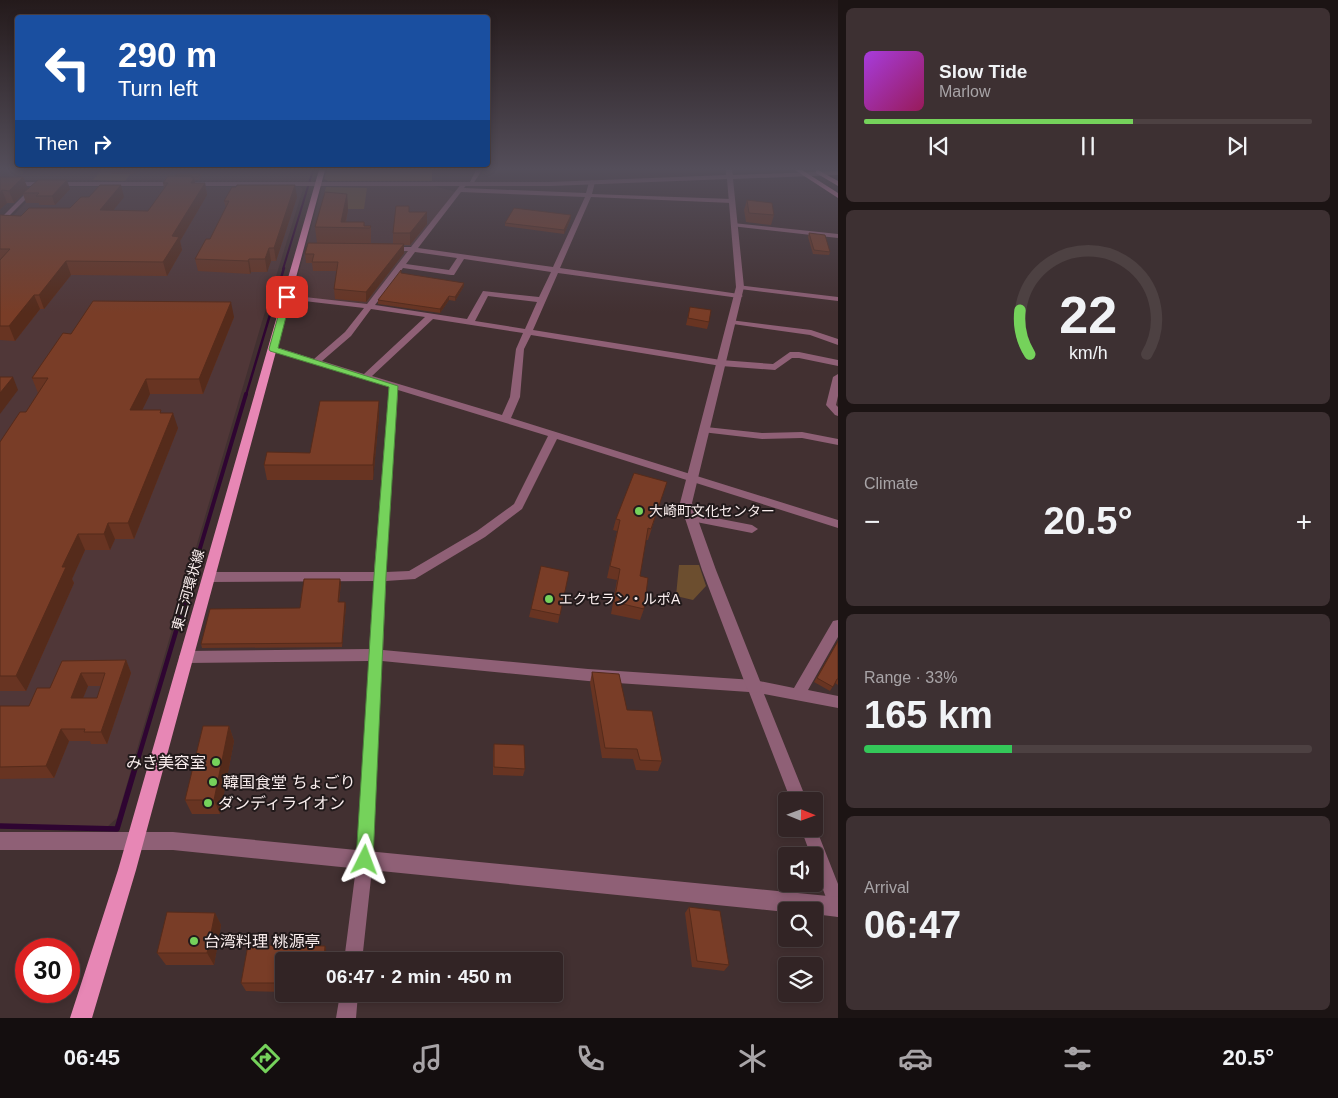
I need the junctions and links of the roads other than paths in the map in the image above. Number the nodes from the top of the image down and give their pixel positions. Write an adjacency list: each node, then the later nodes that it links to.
1 (312, 218): 13 (main road, 東三河環状線)
2 (438, 218): 8 (street)
3 (579, 218): 11 (street)
4 (733, 218): 5 (street)
5 (733, 225): 6 (street); 12 (street)
6 (838, 236)
7 (378, 249): 8 (street)
8 (413, 250): 9 (street); 10 (street)
9 (462, 257): 10 (street); 11 (street)
10 (401, 266): 16 (street)
11 (555, 270): 12 (street); 15 (street)
12 (739, 292): 14 (street); 19 (street)
13 (287, 297): 16 (street); 22 (main road, 東三河環状線)
14 (838, 299)
15 (542, 300): 18 (street); 20 (street)
16 (368, 306): 17 (street); 23 (street)
17 (431, 316): 18 (street); 26 (street)
18 (470, 322): 20 (street)
19 (733, 322): 21 (street); 24 (street)
20 (527, 332): 24 (street); 30 (street)
21 (838, 342)
22 (273, 349): 23 (street); 39 (main road, 東三河環状線)
23 (317, 361): 26 (street)
24 (721, 363): 25 (street); 31 (street)
25 (838, 363)
26 (366, 377): 28 (street)
27 (838, 377): 29 (street)
28 (394, 386): 30 (street); 38 (street)
29 (838, 414)
30 (505, 419): 32 (street)
31 (706, 430): 33 (street); 34 (street)
32 (554, 435): 34 (street); 38 (street)
33 (838, 442)
34 (692, 478): 35 (street); 36 (street)
35 (690, 517): 37 (street); 43 (street)
36 (838, 524)
37 (752, 529)
38 (380, 576): 39 (street); 41 (street)
39 (209, 577): 42 (main road, 東三河環状線)
40 (838, 625): 44 (street)
41 (377, 655): 42 (street); 43 (street); 50 (street)
42 (186, 657): 49 (main road, 東三河環状線)
43 (754, 686): 44 (street); 46 (street)
44 (798, 694): 45 (street)
45 (838, 702)
46 (795, 792)
47 (812, 838): 51 (street)
48 (0, 841): 49 (street)
49 (134, 842): 50 (street); 54 (main road, 東三河環状線)
50 (365, 860): 51 (street); 52 (street)
51 (838, 907)
52 (354, 952)
53 (348, 1002): 55 (street)
54 (81, 1018)
55 (346, 1018)

